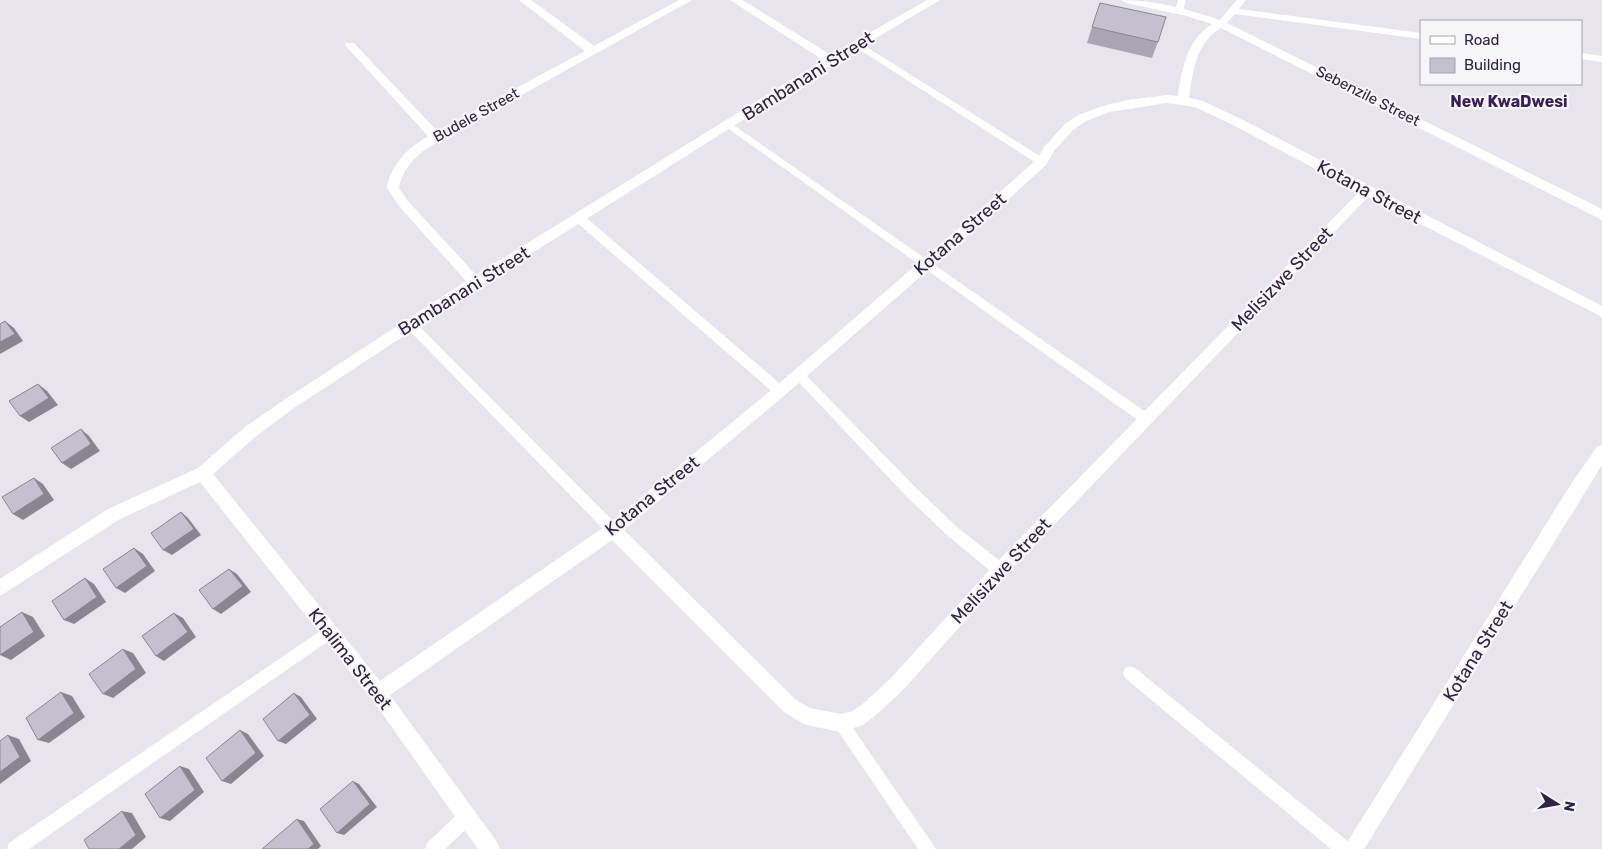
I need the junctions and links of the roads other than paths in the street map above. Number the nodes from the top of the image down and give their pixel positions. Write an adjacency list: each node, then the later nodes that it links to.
1 (524, 0): 13 (street)
2 (687, 0): 13 (street, Budele Street)
3 (735, 0): 16 (street)
4 (934, 0): 11 (street, Bambanani Street)
5 (1126, 0): 7 (street, Sebenzile Street)
6 (1242, 0): 8 (lane)
7 (1180, 5): 9 (street, Sebenzile Street)
8 (1232, 11): 9 (lane); 10 (lane)
9 (1221, 24): 17 (street); 22 (street, Sebenzile Street)
10 (1420, 36)
11 (858, 44): 16 (street, Bambanani Street); 20 (lane)
12 (350, 45): 19 (street)
13 (593, 51): 19 (street, Budele Street)
14 (1582, 56): 15 (lane)
15 (1602, 59)
16 (831, 60): 18 (street, Bambanani Street)
17 (1183, 100): 20 (street, Kotana Street); 21 (street, Kotana Street)
18 (730, 125): 23 (street, Bambanani Street); 24 (lane)
19 (435, 137): 25 (street, Budele Street)
20 (1042, 162): 24 (street, Kotana Street)
21 (1367, 192): 26 (street, Kotana Street); 30 (street, Melisizwe Street)
22 (1602, 216)
23 (579, 218): 25 (street, Bambanani Street); 29 (lane)
24 (924, 264): 28 (street, Kotana Street); 30 (lane)
25 (475, 282): 27 (street, Bambanani Street)
26 (1602, 312)
27 (410, 324): 32 (street, Bambanani Street); 33 (lane)
28 (799, 375): 29 (street, Kotana Street); 34 (lane)
29 (780, 391): 33 (street, Kotana Street)
30 (1146, 419): 34 (street, Melisizwe Street)
31 (1602, 452): 46 (street, Kotana Street)
32 (203, 474): 35 (street, Bambanani Street); 36 (street, Khalima Street)
33 (613, 530): 38 (street, Kotana Street); 39 (street)
34 (1000, 570): 39 (street, Melisizwe Street)
35 (0, 588)
36 (329, 632): 38 (street, Khalima Street); 41 (lane)
37 (1130, 673): 45 (lane)
38 (378, 692): 40 (street, Khalima Street)
39 (841, 723): 44 (lane)
40 (467, 816): 42 (lane); 43 (street, Khalima Street)
41 (15, 849)
42 (433, 849)
43 (490, 849)
44 (928, 849)
45 (1344, 849)
46 (1353, 849)

